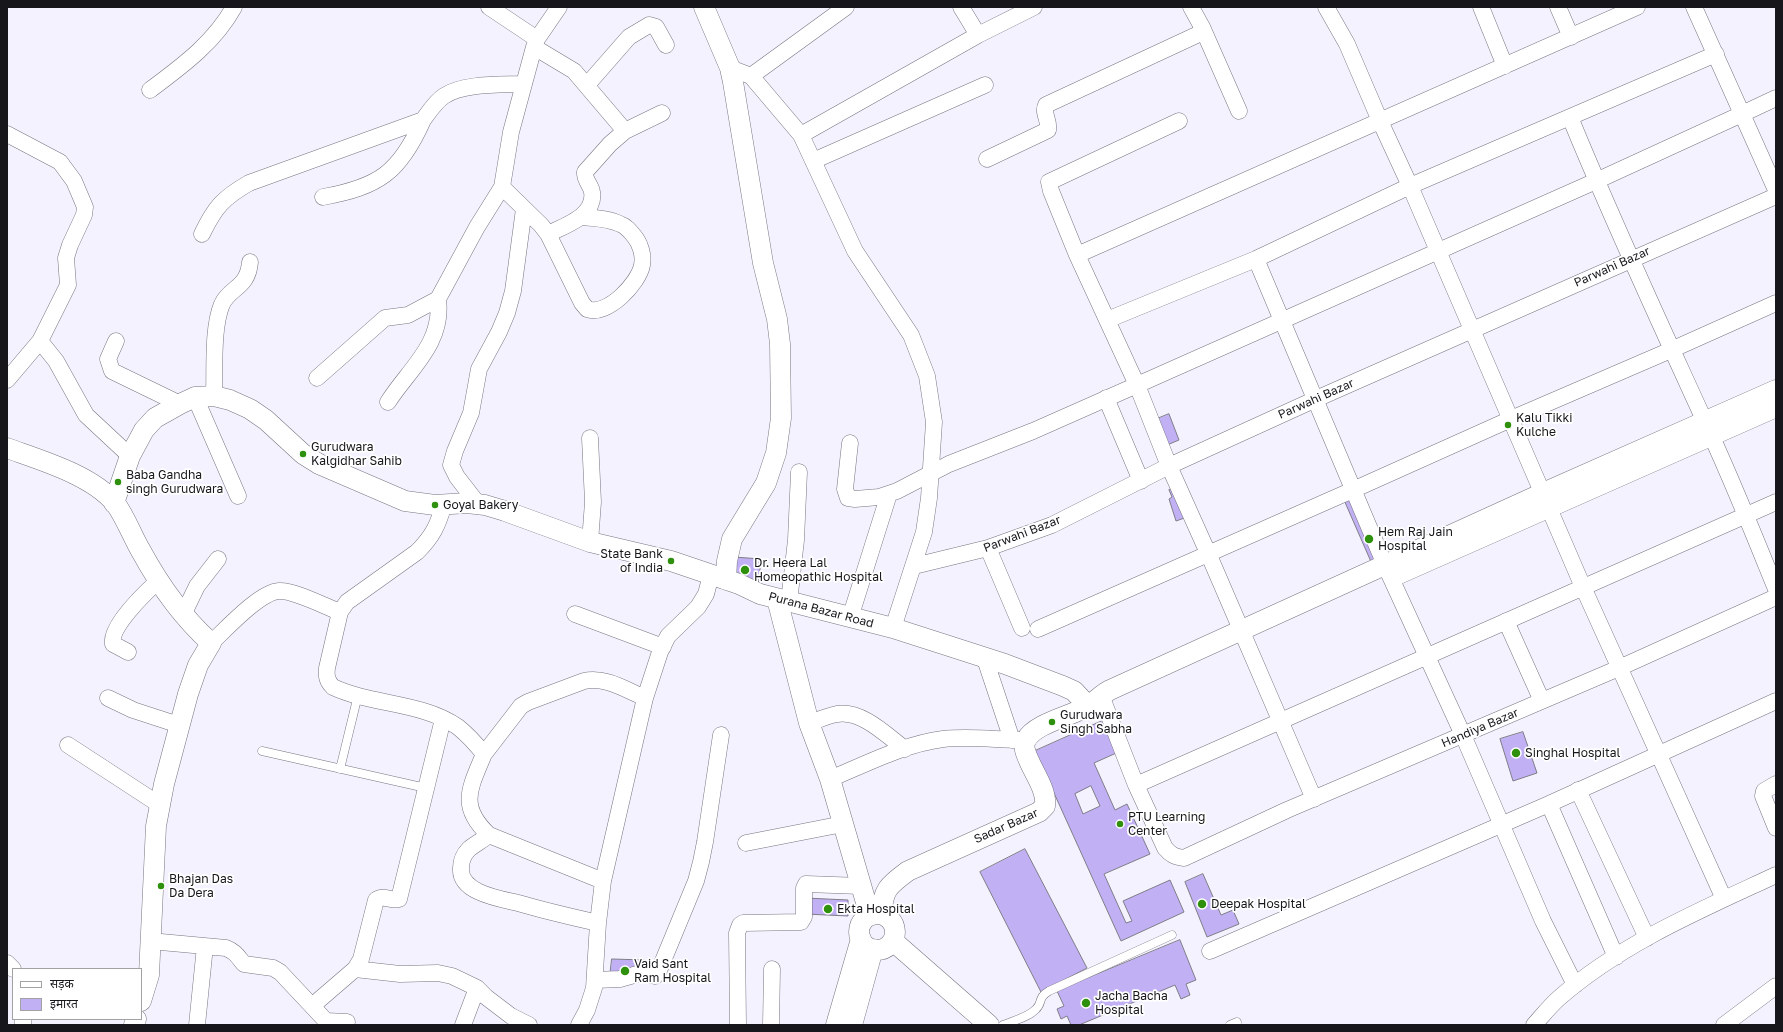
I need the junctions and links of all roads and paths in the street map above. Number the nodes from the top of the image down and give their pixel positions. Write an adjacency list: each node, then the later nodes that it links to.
1 (234, 7): 26 (street)
2 (488, 7): 17 (street)
3 (559, 7): 17 (street)
4 (704, 7): 21 (street)
5 (846, 7): 22 (street)
6 (962, 7): 15 (street)
7 (1034, 7): 15 (street)
8 (1191, 7): 14 (street)
9 (1326, 7): 34 (street)
10 (1481, 7): 20 (street)
11 (1558, 7): 16 (street)
12 (1637, 7): 16 (street)
13 (1694, 7): 19 (street)
14 (1203, 32): 28 (street); 38 (street)
15 (978, 35): 37 (street)
16 (1571, 37): 20 (street)
17 (535, 43): 23 (street); 24 (street)
18 (666, 45): 24 (street)
19 (1716, 54): 30 (street); 31 (street)
20 (1505, 66): 34 (street)
21 (730, 68): 22 (street); 97 (street)
22 (751, 76): 37 (street)
23 (523, 84): 32 (street); 42 (street)
24 (587, 85): 35 (street)
25 (985, 85): 39 (street)
26 (150, 90)
27 (1776, 98): 30 (street)
28 (1239, 111)
29 (662, 113): 35 (street)
30 (1742, 114): 40 (street); 43 (street)
31 (1570, 117): 40 (street); 41 (street)
32 (423, 120): 45 (street); 48 (street)
33 (1180, 121): 51 (street)
34 (1380, 121): 41 (street); 51 (street)
35 (625, 131): 47 (street)
36 (7, 134): 61 (street)
37 (801, 135): 39 (street)
38 (987, 159)
39 (812, 161): 80 (street)
40 (1596, 182): 50 (street); 52 (street)
41 (1410, 186): 50 (street); 53 (street)
42 (502, 187): 46 (street); 55 (street)
43 (1776, 190)
44 (1776, 196): 52 (street, Parwahi Bazar)
45 (323, 197)
46 (524, 209): 49 (street); 89 (street)
47 (581, 217): 49 (street); 49 (street)
48 (202, 234)
49 (548, 234)
50 (1439, 251): 58 (street); 59 (street)
51 (1077, 255): 57 (street)
52 (1631, 258): 59 (street, Parwahi Bazar); 62 (street)
53 (1256, 259): 57 (street); 58 (street)
54 (250, 262): 68 (street)
55 (438, 300): 63 (street); 70 (street)
56 (1776, 303): 62 (street)
57 (1107, 320): 65 (street)
58 (1281, 321): 65 (street); 69 (street)
59 (1473, 330): 69 (street, Parwahi Bazar); 72 (street)
60 (116, 341): 68 (street)
61 (40, 342): 64 (street); 77 (street)
62 (1671, 350): 72 (street); 73 (street)
63 (317, 378)
64 (7, 380)
65 (1137, 385): 67 (street); 78 (street)
66 (1776, 390): 73 (street)
67 (1106, 398): 80 (street); 81 (street)
68 (196, 399): 77 (street); 84 (street); 88 (street, Purana Bazar Road)
69 (1316, 399): 78 (street, Parwahi Bazar); 82 (street)
70 (388, 402)
71 (1776, 407): 73 (street)
72 (1511, 418): 82 (street); 85 (street)
73 (1708, 429): 85 (street); 90 (street)
74 (590, 438): 91 (street)
75 (850, 443): 83 (street)
76 (7, 448): 87 (street)
77 (130, 456): 87 (street)
78 (1169, 466): 81 (street, Parwahi Bazar); 93 (street)
79 (799, 472): 102 (street)
80 (932, 473): 83 (street); 95 (street)
81 (1141, 481): 92 (street, Parwahi Bazar)
82 (1355, 490): 93 (street); 96 (street)
83 (889, 494): 106 (street)
84 (238, 496)
85 (1546, 501): 96 (street); 99 (street)
86 (1776, 502): 90 (street)
87 (114, 503): 98 (street)
88 (444, 504): 89 (street, Purana Bazar Road); 103 (street)
89 (478, 504): 91 (street, Purana Bazar Road)
90 (1746, 515): 99 (street); 100 (street)
91 (590, 542): 97 (street, Purana Bazar Road)
92 (988, 548): 93 (street); 95 (street, Parwahi Bazar)
93 (1208, 553): 109 (street)
94 (218, 559): 105 (street)
95 (914, 566): 108 (street)
96 (1388, 571): 109 (street); 113 (street)
97 (718, 577): 102 (street, Purana Bazar Road); 111 (street)
98 (158, 581): 105 (street); 112 (street)
99 (1583, 587): 107 (street); 115 (street)
100 (1776, 589)
101 (1776, 597): 115 (street, Handiya Bazar)
102 (783, 600): 106 (street, Purana Bazar Road); 124 (street)
103 (340, 612): 110 (street); 116 (street)
104 (575, 614): 111 (street)
105 (183, 615): 110 (street)
106 (850, 618): 108 (street, Purana Bazar Road)
107 (1506, 621): 113 (street); 119 (street)
108 (893, 628): 114 (street, Purana Bazar Road)
109 (1244, 637): 121 (street); 123 (street)
110 (211, 643): 125 (street)
111 (663, 647): 118 (street)
112 (128, 652)
113 (1427, 656): 123 (street); 126 (street)
114 (985, 659): 121 (street, Purana Bazar Road); 128 (street)
115 (1619, 668): 119 (street, Handiya Bazar); 133 (street)
116 (358, 695): 122 (street); 134 (lane)
117 (108, 698): 125 (street)
118 (645, 698): 132 (street); 149 (street)
119 (1542, 701): 126 (street, Handiya Bazar)
120 (1776, 701): 133 (street)
121 (1096, 704): 128 (street); 137 (street)
122 (443, 718): 132 (street); 138 (street)
123 (1280, 721): 137 (street); 140 (street)
124 (809, 723): 130 (street); 135 (street)
125 (179, 725): 142 (street)
126 (1463, 735): 140 (street, Handiya Bazar); 144 (street)
127 (721, 736): 164 (street)
128 (1019, 740): 130 (street); 152 (street, Sadar Bazar)
129 (68, 745): 142 (street)
130 (905, 749): 135 (street)
131 (262, 751): 134 (lane)
132 (484, 754): 146 (street)
133 (1659, 755): 139 (street); 151 (street)
134 (340, 768): 138 (lane)
135 (830, 779): 143 (street)
136 (1776, 784): 145 (street)
137 (1136, 785): 140 (street, Handiya Bazar)
138 (426, 788): 162 (street)
139 (1578, 790): 141 (street); 155 (street)
140 (1314, 799)
141 (1549, 804): 144 (street); 161 (street)
142 (160, 805): 156 (street)
143 (843, 824): 147 (street); 150 (street)
144 (1502, 825): 160 (street); 165 (street)
145 (1776, 828)
146 (489, 836): 149 (street); 153 (street)
147 (746, 843)
148 (1776, 875): 151 (street)
149 (603, 881): 153 (street)
150 (862, 886): 152 (street); 175 (street)
151 (1724, 899): 155 (street)
152 (876, 915): 157 (street); 158 (street)
153 (598, 923): 164 (street)
154 (1172, 935): 180 (lane)
155 (1647, 938): 161 (street)
156 (150, 941): 159 (street); 168 (street)
157 (893, 941): 158 (street); 179 (street)
158 (867, 944): 177 (street); 178 (street)
159 (205, 946): 169 (street); 171 (street)
160 (1210, 951)
161 (1616, 956): 165 (street)
162 (355, 969): 167 (street); 169 (street)
163 (772, 969): 176 (street)
164 (595, 980): 174 (street)
165 (1575, 985): 181 (street)
166 (1776, 986): 182 (street)
167 (477, 988): 172 (street); 173 (street)
168 (142, 998)
169 (312, 1006): 170 (street)
170 (347, 1022)
171 (197, 1025)
172 (463, 1025)
173 (529, 1025)
174 (580, 1025)
175 (738, 1025)
176 (771, 1025)
177 (836, 1025)
178 (852, 1025)
179 (989, 1025)
180 (1003, 1025)
181 (1534, 1025)
182 (1724, 1025)

